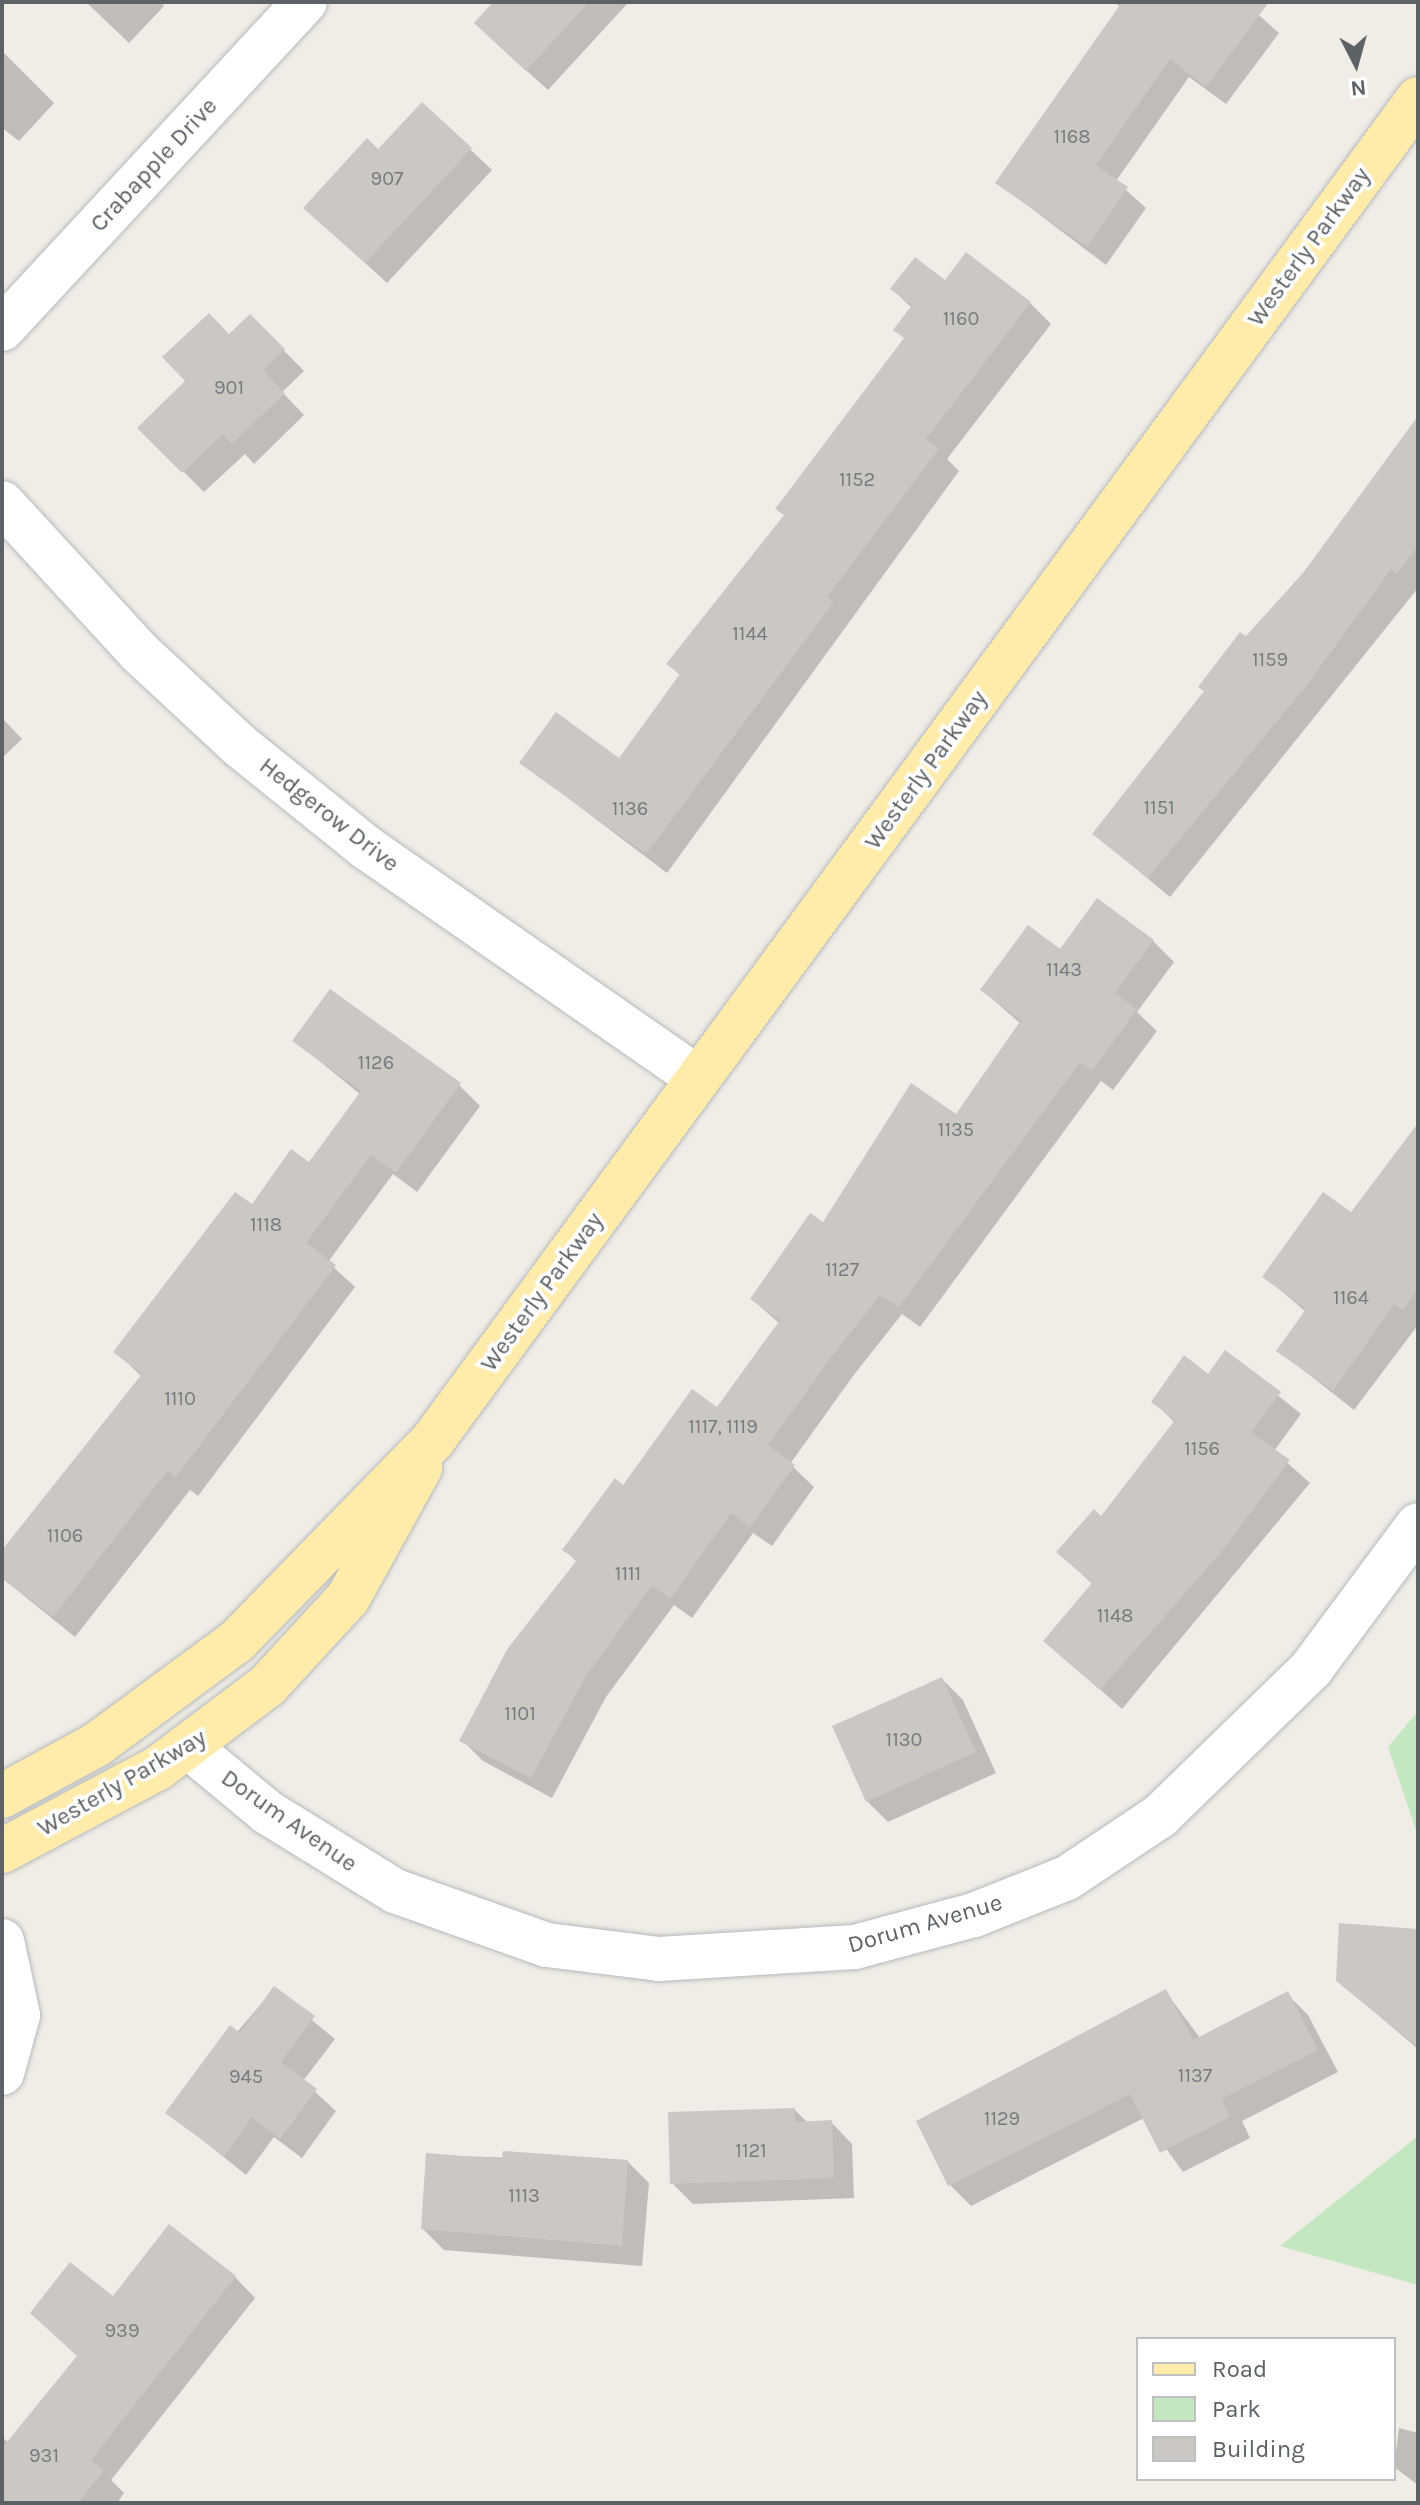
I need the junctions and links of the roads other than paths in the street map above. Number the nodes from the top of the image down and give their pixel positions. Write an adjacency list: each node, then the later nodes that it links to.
1 (305, 2): 3 (street, Crabapple Drive)
2 (1418, 99): 5 (main road, Westerly Parkway)
3 (2, 329)
4 (2, 503): 5 (street, Hedgerow Drive)
5 (698, 1078): 6 (main road, Westerly Parkway)
6 (433, 1440): 8 (main road, Westerly Parkway); 9 (main road, Westerly Parkway)
7 (1418, 1525): 8 (street, Dorum Avenue)
8 (190, 1748): 10 (main road, Westerly Parkway)
9 (2, 1796)
10 (2, 1851)
11 (2, 1941): 12 (street)
12 (2, 2073)

